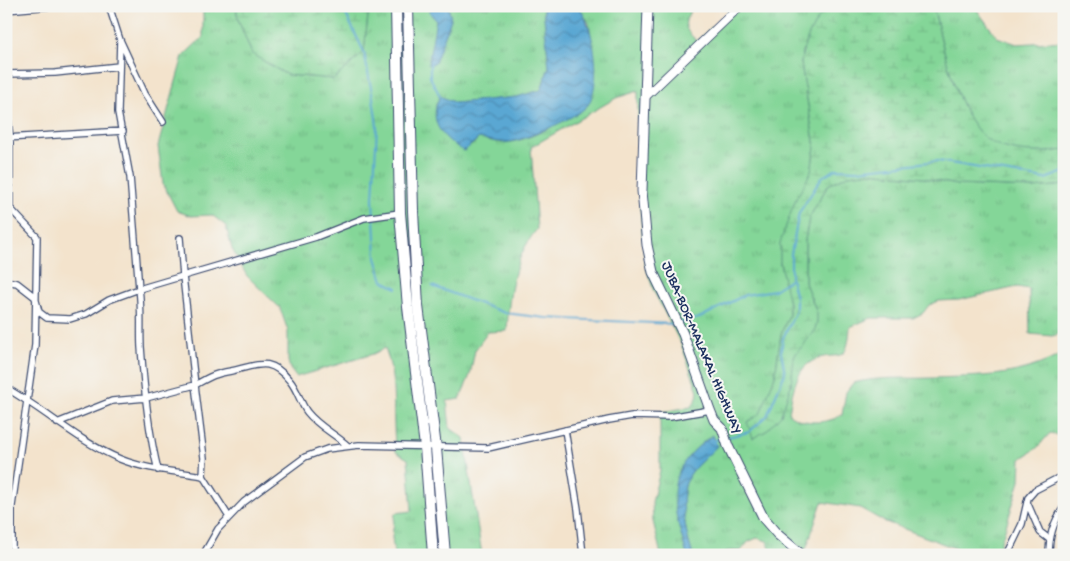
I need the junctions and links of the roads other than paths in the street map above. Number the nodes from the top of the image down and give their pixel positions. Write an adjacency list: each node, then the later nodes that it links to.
1 (52, 6): 7 (street)
2 (109, 6): 8 (street)
3 (396, 6): 17 (highway)
4 (408, 6): 32 (highway)
5 (648, 6): 11 (main road, JUBA-BOR-MALAKAL HIGHWAY)
6 (740, 6): 11 (street)
7 (6, 10)
8 (120, 40): 9 (street); 13 (street)
9 (119, 66): 10 (street); 14 (street)
10 (6, 74)
11 (645, 97): 27 (main road, JUBA-BOR-MALAKAL HIGHWAY)
12 (6, 101): 15 (street)
13 (163, 122)
14 (123, 131): 15 (street); 21 (street)
15 (8, 138): 16 (street)
16 (8, 207): 22 (street)
17 (400, 214): 19 (street); 31 (highway)
18 (180, 238): 19 (street)
19 (183, 276): 21 (street); 23 (street)
20 (6, 282): 22 (street)
21 (139, 289): 22 (street); 25 (street)
22 (35, 297): 26 (street)
23 (196, 385): 25 (street); 30 (street); 35 (street)
24 (6, 388): 26 (street)
25 (146, 398): 28 (street); 33 (street)
26 (27, 400): 28 (street); 39 (street)
27 (710, 410): 29 (street); 44 (main road, JUBA-BOR-MALAKAL HIGHWAY)
28 (57, 423): 33 (street)
29 (565, 430): 32 (street); 43 (street)
30 (348, 446): 31 (street); 40 (street)
31 (425, 447): 32 (street); 41 (highway)
32 (436, 448): 42 (highway)
33 (158, 470): 35 (street)
34 (1064, 475): 36 (street)
35 (203, 476): 40 (street)
36 (1027, 502): 38 (street); 45 (street)
37 (1064, 507): 38 (street)
38 (1049, 539): 46 (street)
39 (12, 555)
40 (203, 555)
41 (433, 555)
42 (445, 555)
43 (583, 555)
44 (802, 555)
45 (1007, 555)
46 (1049, 555)

